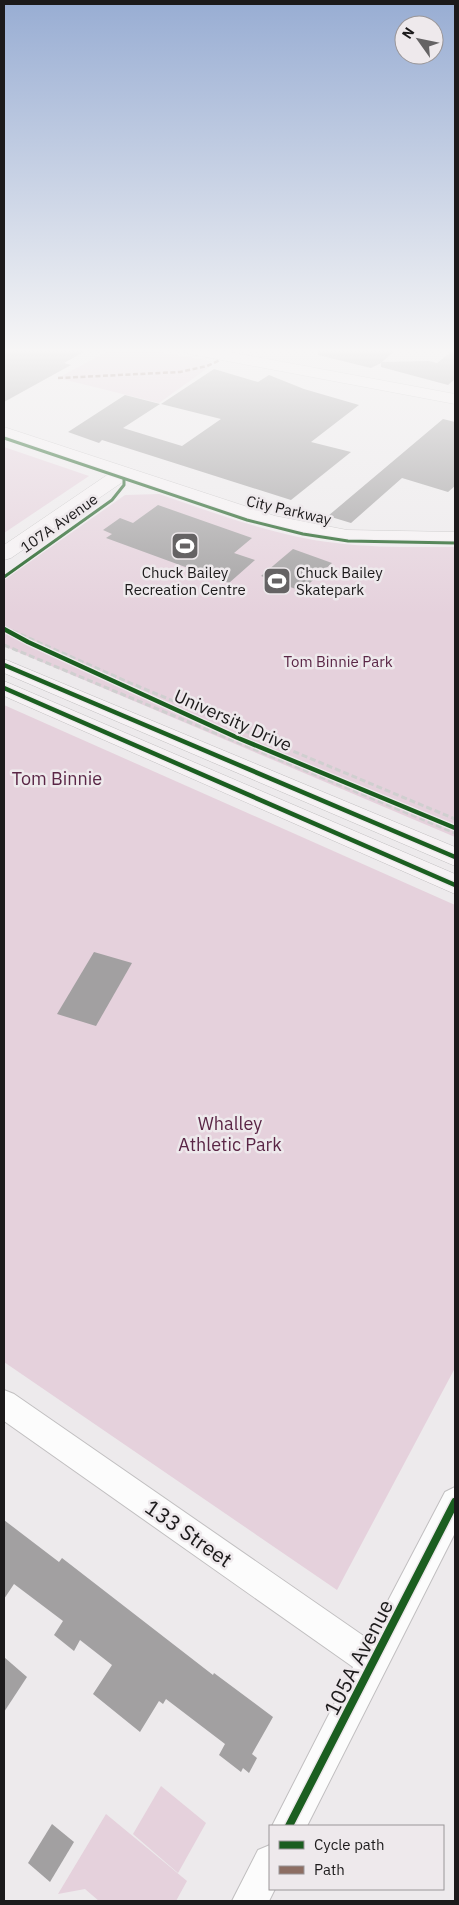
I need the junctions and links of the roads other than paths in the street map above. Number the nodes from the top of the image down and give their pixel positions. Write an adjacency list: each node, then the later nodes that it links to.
1 (21, 438): 2 (street, City Parkway)
2 (123, 473): 3 (street, City Parkway); 4 (street, 107A Avenue)
3 (455, 538)
4 (4, 554)
5 (4, 665): 7 (street)
6 (4, 688): 8 (street)
7 (455, 857)
8 (455, 885)
9 (4, 1404): 11 (street, 133 Street)
10 (455, 1502): 11 (street, 105A Avenue)
11 (374, 1662): 12 (street, 105A Avenue)
12 (290, 1825)
13 (269, 1864): 14 (street)
14 (250, 1901)

